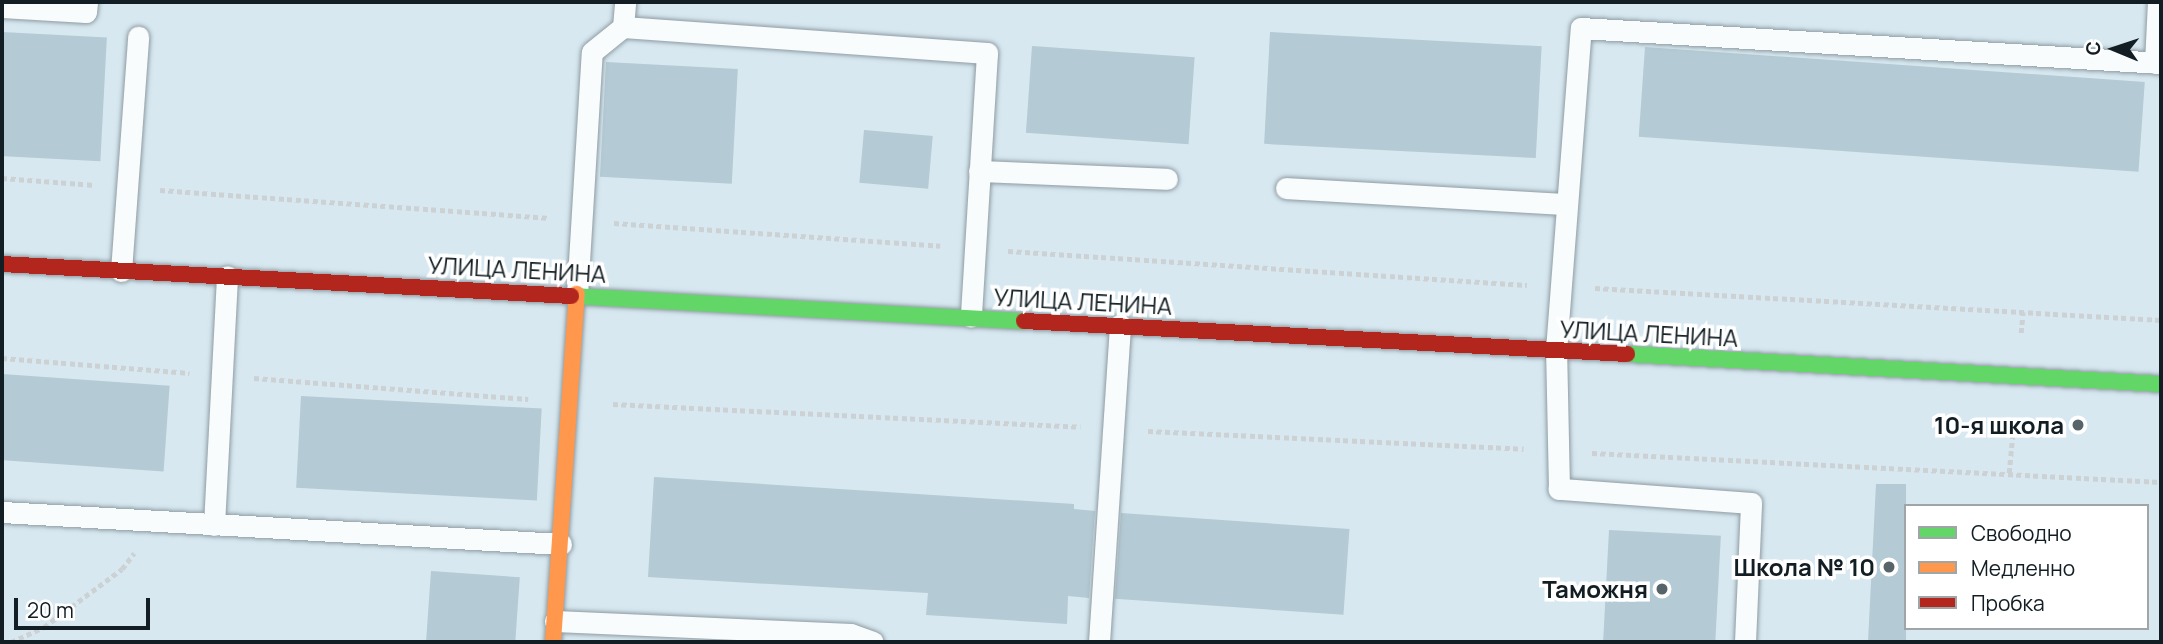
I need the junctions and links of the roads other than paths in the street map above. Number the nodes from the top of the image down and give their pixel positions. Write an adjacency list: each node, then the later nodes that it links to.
1 (87, 2): 4 (lane)
2 (625, 2): 5 (lane)
3 (2158, 2): 7 (lane)
4 (2, 7)
5 (623, 27): 8 (lane); 15 (lane)
6 (138, 37): 13 (lane)
7 (2158, 63): 11 (lane)
8 (979, 171): 9 (lane); 16 (lane)
9 (1167, 179)
10 (1286, 188): 11 (lane)
11 (1567, 204): 18 (lane)
12 (2, 264): 13 (street, УЛИЦА ЛЕНИНА)
13 (121, 271): 14 (street, УЛИЦА ЛЕНИНА)
14 (227, 276): 15 (street, УЛИЦА ЛЕНИНА); 21 (lane)
15 (577, 295): 16 (street, УЛИЦА ЛЕНИНА); 22 (street)
16 (971, 317): 17 (street, УЛИЦА ЛЕНИНА)
17 (1120, 326): 18 (street, УЛИЦА ЛЕНИНА); 25 (lane)
18 (1556, 350): 19 (street, УЛИЦА ЛЕНИНА); 26 (lane)
19 (2161, 384)
20 (2, 512): 21 (lane)
21 (214, 525): 22 (lane)
22 (561, 544): 23 (street)
23 (554, 632): 24 (lane)
24 (873, 642)
25 (1099, 642)
26 (1745, 642)

